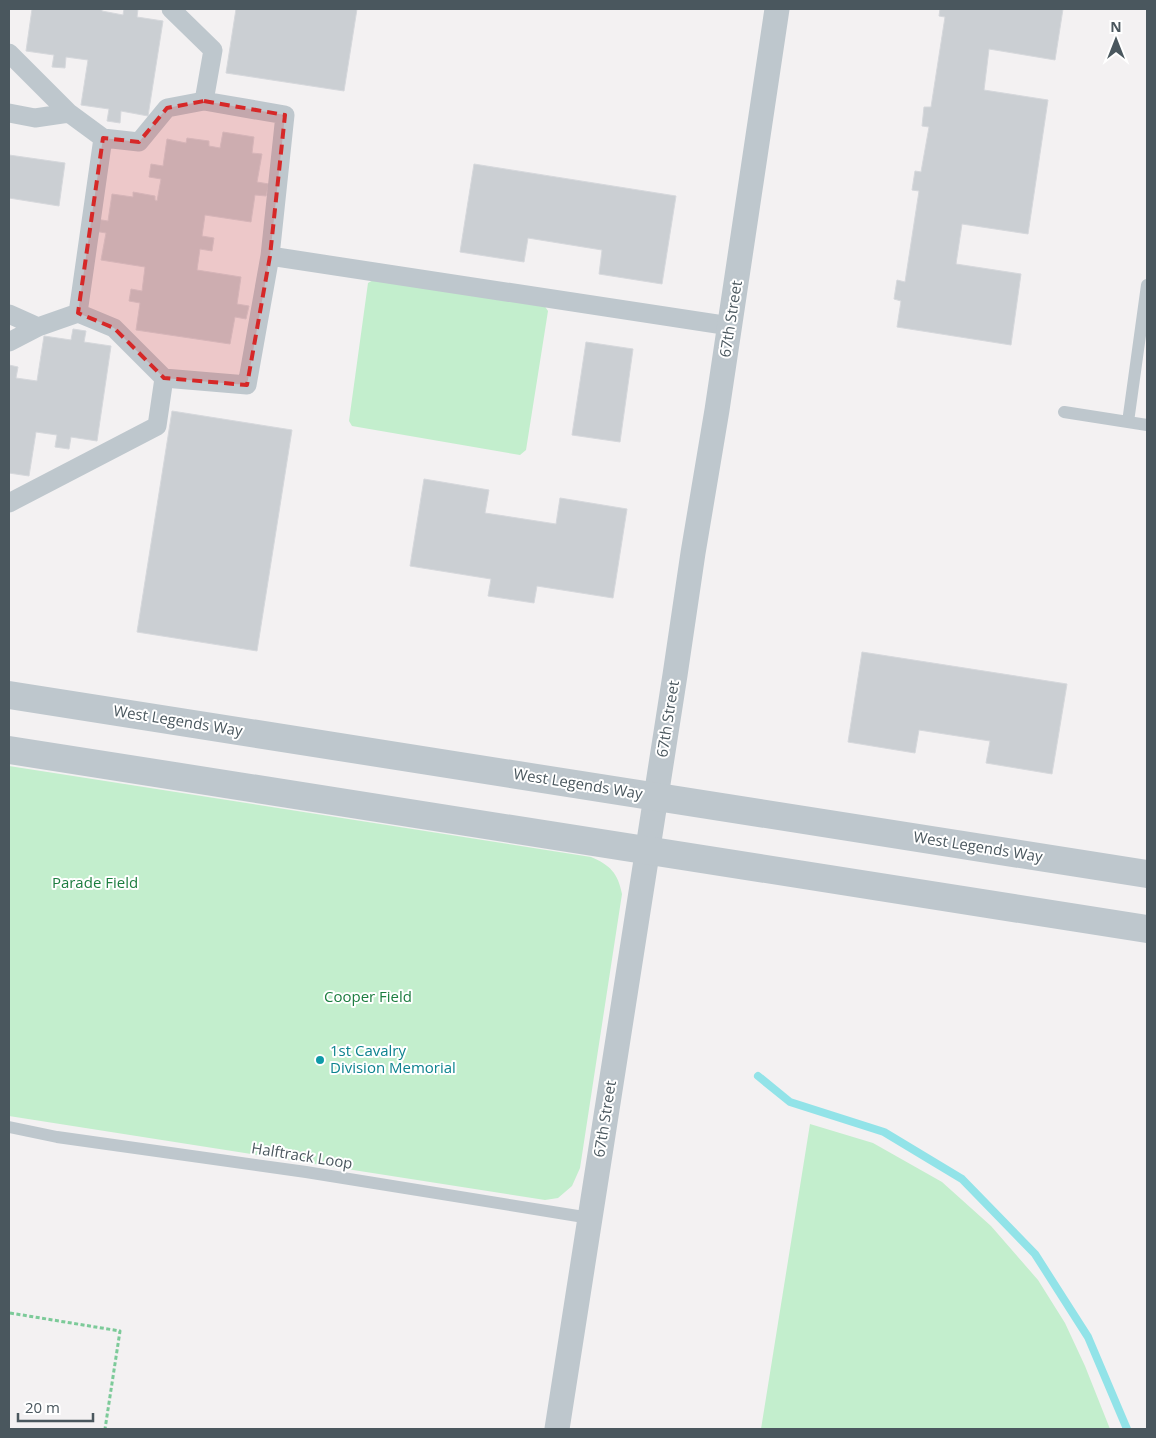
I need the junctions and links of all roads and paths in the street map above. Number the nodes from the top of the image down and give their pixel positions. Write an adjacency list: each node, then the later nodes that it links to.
1 (171, 9): 4 (street)
2 (777, 9): 12 (street, 67th Street)
3 (9, 53): 5 (street)
4 (204, 101): 7 (street); 8 (street)
5 (69, 113): 6 (street); 7 (street)
6 (9, 114)
7 (103, 138): 11 (street)
8 (270, 256): 12 (street); 15 (street)
9 (1147, 285): 17 (lane)
10 (9, 314): 13 (street)
11 (78, 314): 13 (street); 15 (street)
12 (730, 326): 22 (street, 67th Street)
13 (38, 327): 14 (street)
14 (9, 342)
15 (164, 378): 19 (street)
16 (1064, 412): 17 (lane)
17 (1128, 422): 18 (lane)
18 (1147, 425)
19 (9, 503)
20 (9, 695): 22 (street, West Legends Way)
21 (9, 750): 23 (street)
22 (656, 796): 23 (street, 67th Street); 24 (street, West Legends Way)
23 (648, 850): 25 (street); 27 (street, 67th Street)
24 (1147, 874)
25 (1147, 929)
26 (9, 1127): 27 (lane, Halftrack Loop)
27 (590, 1218): 30 (street, 67th Street)
28 (10, 1312): 29 (path)
29 (105, 1429)
30 (557, 1429)

